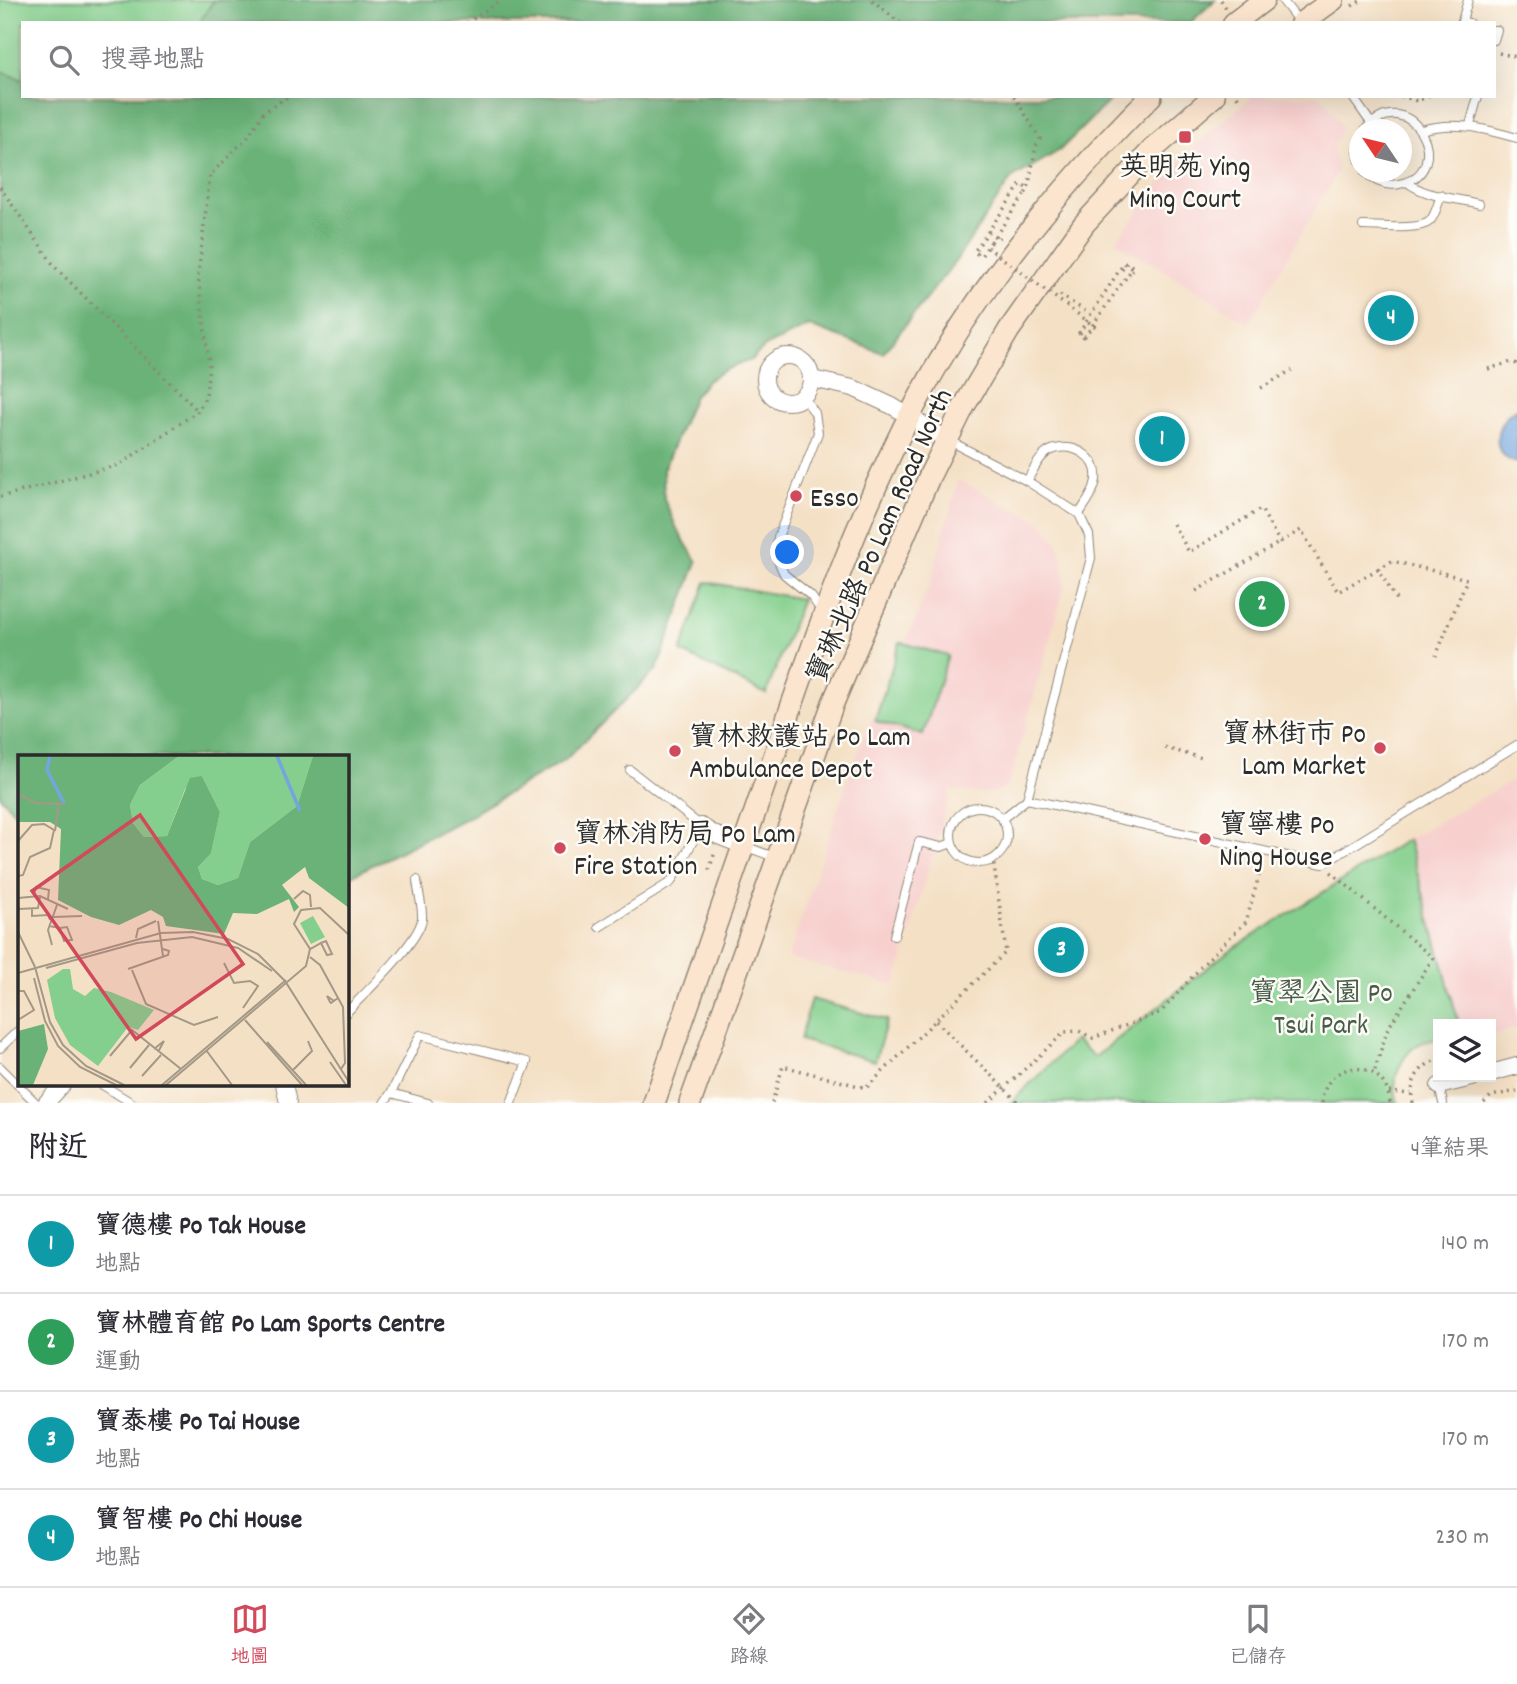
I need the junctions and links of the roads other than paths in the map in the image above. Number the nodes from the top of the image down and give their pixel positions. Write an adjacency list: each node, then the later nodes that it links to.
1 (1264, 0): 5 (main road)
2 (1282, 0): 6 (lane)
3 (1333, 0): 7 (main road)
4 (1468, 0): 8 (lane)
5 (1237, 21)
6 (1298, 21)
7 (1303, 21)
8 (1462, 21)
9 (1149, 98): 28 (main road, 寶琳北路 Po Lam Road North)
10 (1353, 98): 13 (lane)
11 (1477, 98): 17 (lane)
12 (1222, 99): 29 (main road, 寶琳北路 Po Lam Road North)
13 (1364, 119)
14 (1377, 119): 15 (lane)
15 (1409, 119)
16 (1412, 122): 18 (lane)
17 (1470, 125): 18 (lane); 19 (lane)
18 (1421, 130): 20 (lane)
19 (1517, 138)
20 (1412, 178)
21 (1380, 182): 22 (lane)
22 (1407, 182): 23 (lane)
23 (1441, 195): 24 (lane); 25 (lane)
24 (1479, 204)
25 (1363, 226)
26 (812, 379): 27 (street); 27 (street); 28 (street)
27 (803, 397): 32 (lane)
28 (909, 416): 29 (street); 32 (main road, 寶琳北路 Po Lam Road North)
29 (948, 440): 30 (lane); 40 (main road, 寶琳北路 Po Lam Road North)
30 (1027, 481): 31 (lane); 31 (lane)
31 (1079, 514): 35 (lane)
32 (824, 615): 39 (main road, 寶琳北路 Po Lam Road North)
33 (1517, 745): 35 (lane)
34 (631, 770): 37 (lane)
35 (1027, 799): 36 (lane)
36 (1002, 819): 38 (lane); 38 (lane)
37 (701, 826): 39 (street); 42 (lane)
38 (952, 843): 43 (lane)
39 (744, 846): 40 (lane); 63 (main road, 寶琳北路 Po Lam Road North)
40 (777, 858): 64 (main road, 寶琳北路 Po Lam Road North)
41 (417, 880): 44 (lane)
42 (599, 926)
43 (894, 936)
44 (348, 1011)
45 (18, 1031): 46 (lane)
46 (0, 1048)
47 (1517, 1066): 49 (street)
48 (0, 1068): 51 (lane)
49 (1496, 1072)
50 (1455, 1082): 55 (street)
51 (18, 1086)
52 (19, 1086): 57 (lane)
53 (61, 1086): 58 (street)
54 (104, 1086): 59 (lane)
55 (1438, 1086): 65 (lane)
56 (391, 1093): 60 (lane); 61 (lane); 62 (lane)
57 (36, 1103)
58 (46, 1103)
59 (132, 1103)
60 (384, 1103)
61 (428, 1103)
62 (511, 1103)
63 (654, 1103)
64 (690, 1103)
65 (1443, 1103)

